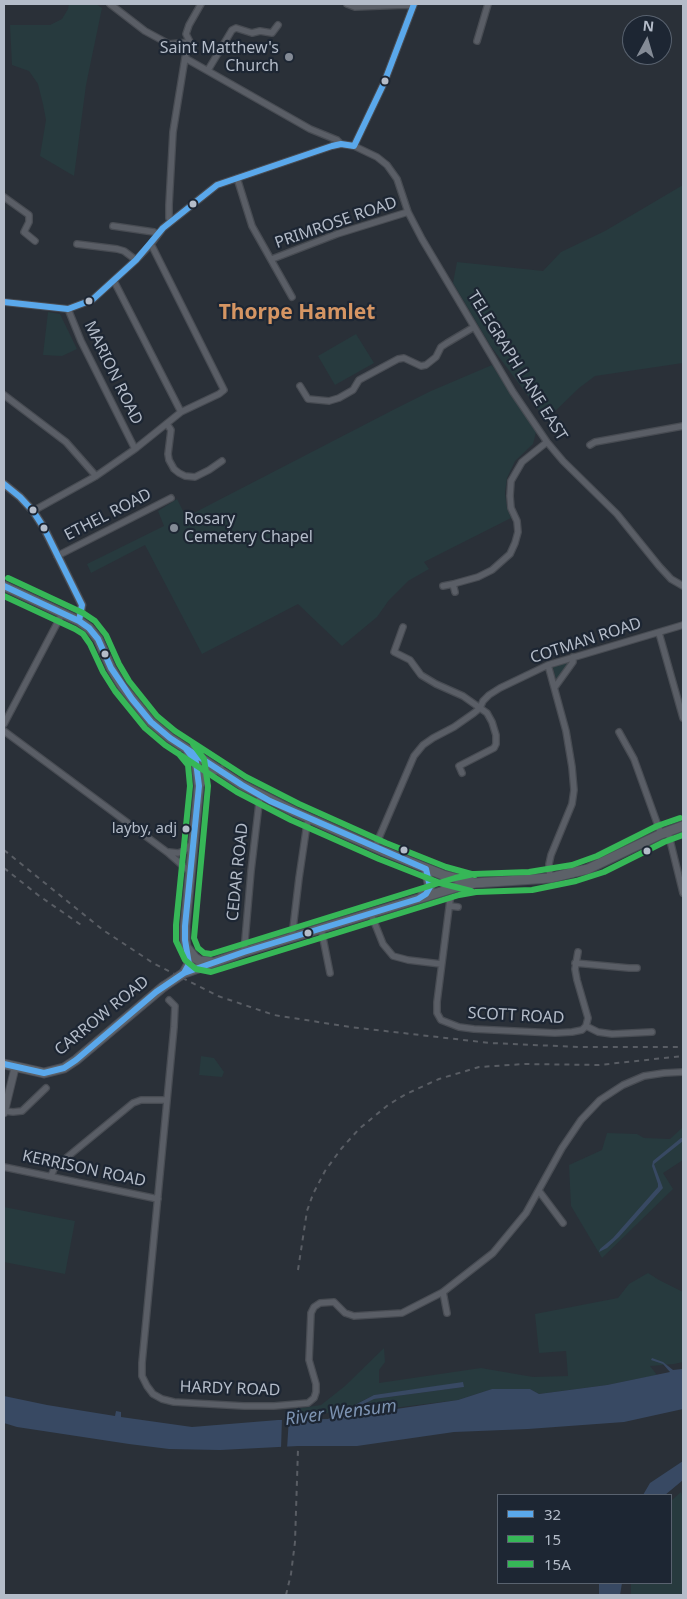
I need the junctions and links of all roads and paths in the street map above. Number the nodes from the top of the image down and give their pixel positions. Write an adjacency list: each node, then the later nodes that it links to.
1 (110, 4): 8 (street)
2 (201, 4): 8 (street)
3 (348, 4): 5 (street)
4 (488, 4): 7 (street)
5 (414, 5): 12 (street)
6 (278, 24): 10 (street)
7 (477, 41)
8 (190, 42): 9 (street)
9 (185, 58): 10 (street); 16 (street)
10 (208, 70): 11 (street)
11 (341, 144): 12 (street, TELEGRAPH LANE EAST); 13 (street)
12 (354, 146): 15 (street, TELEGRAPH LANE EAST)
13 (237, 178): 16 (street); 22 (street, PRIMROSE ROAD)
14 (4, 197): 19 (street)
15 (408, 212): 22 (street, PRIMROSE ROAD); 28 (street, TELEGRAPH LANE EAST)
16 (171, 221): 18 (street)
17 (113, 226): 18 (street)
18 (158, 234): 21 (street)
19 (35, 241)
20 (77, 244): 23 (street)
21 (151, 244): 23 (street); 31 (street)
22 (272, 259): 25 (street, PRIMROSE ROAD)
23 (136, 260): 24 (street)
24 (114, 281): 27 (street); 31 (street)
25 (292, 297)
26 (4, 302): 27 (street)
27 (68, 309): 36 (street, MARION ROAD)
28 (474, 327): 29 (street); 34 (street, TELEGRAPH LANE EAST)
29 (300, 386)
30 (4, 395): 38 (street)
31 (181, 412): 32 (street)
32 (167, 424): 36 (street); 37 (street)
33 (683, 426): 35 (street)
34 (547, 442): 43 (street); 46 (street, TELEGRAPH LANE EAST)
35 (590, 444)
36 (135, 449): 38 (street)
37 (222, 460)
38 (96, 476): 41 (street)
39 (4, 484): 41 (street)
40 (171, 498): 42 (street, ETHEL ROAD)
41 (33, 511): 42 (street)
42 (57, 556): 49 (street)
43 (453, 584): 45 (street); 47 (street)
44 (4, 586): 48 (main road)
45 (443, 586)
46 (683, 586)
47 (455, 592)
48 (62, 614): 49 (main road); 58 (street)
49 (79, 621): 61 (main road)
50 (683, 625): 52 (street, COTMAN ROAD)
51 (403, 628): 56 (street)
52 (658, 633): 53 (street, COTMAN ROAD); 57 (street)
53 (573, 657): 54 (street, COTMAN ROAD); 55 (street)
54 (548, 665): 55 (street); 56 (street, COTMAN ROAD)
55 (555, 687): 74 (street)
56 (480, 708): 63 (street); 70 (street, COTMAN ROAD)
57 (683, 718)
58 (4, 724)
59 (4, 731): 71 (street)
60 (619, 732): 68 (street)
61 (186, 749): 62 (main road); 64 (main road)
62 (220, 770): 64 (main road); 65 (main road)
63 (462, 773)
64 (199, 786): 69 (main road)
65 (260, 795): 66 (main road); 84 (street, CEDAR ROAD)
66 (310, 819): 70 (main road); 82 (street)
67 (683, 826): 68 (main road)
68 (664, 833): 74 (main road); 77 (street)
69 (193, 843): 71 (street); 73 (main road)
70 (375, 847): 72 (main road)
71 (167, 852): 73 (street)
72 (426, 869): 75 (main road); 76 (main road); 78 (main road)
73 (191, 873): 83 (main road)
74 (550, 878): 75 (main road)
75 (475, 883): 76 (main road)
76 (457, 887): 78 (main road)
77 (683, 893)
78 (418, 899): 80 (main road)
79 (458, 907): 87 (street, SCOTT ROAD)
80 (371, 914): 81 (main road); 87 (street)
81 (321, 928): 82 (main road); 91 (street)
82 (292, 937): 84 (main road)
83 (187, 948): 86 (main road); 89 (main road)
84 (244, 952): 86 (main road)
85 (578, 952): 88 (street)
86 (212, 962): 89 (main road)
87 (441, 964): 93 (street, SCOTT ROAD)
88 (576, 964): 90 (street); 93 (street)
89 (192, 966): 96 (main road, CARROW ROAD, bridge)
90 (637, 968)
91 (330, 972)
92 (169, 1000): 99 (street, HARDY ROAD)
93 (586, 1026): 94 (street)
94 (652, 1032)
95 (4, 1064): 96 (main road, CARROW ROAD)
96 (15, 1068): 100 (street)
97 (683, 1072): 103 (street, HARDY ROAD)
98 (46, 1088): 100 (street)
99 (167, 1100): 102 (street); 104 (street, HARDY ROAD)
100 (4, 1112)
101 (4, 1167): 102 (street, KERRISON ROAD)
102 (51, 1176): 104 (street, KERRISON ROAD)
103 (539, 1191): 105 (street); 106 (street, HARDY ROAD)
104 (158, 1199): 106 (street, HARDY ROAD)
105 (563, 1223)
106 (443, 1292): 107 (street)
107 (447, 1313)

